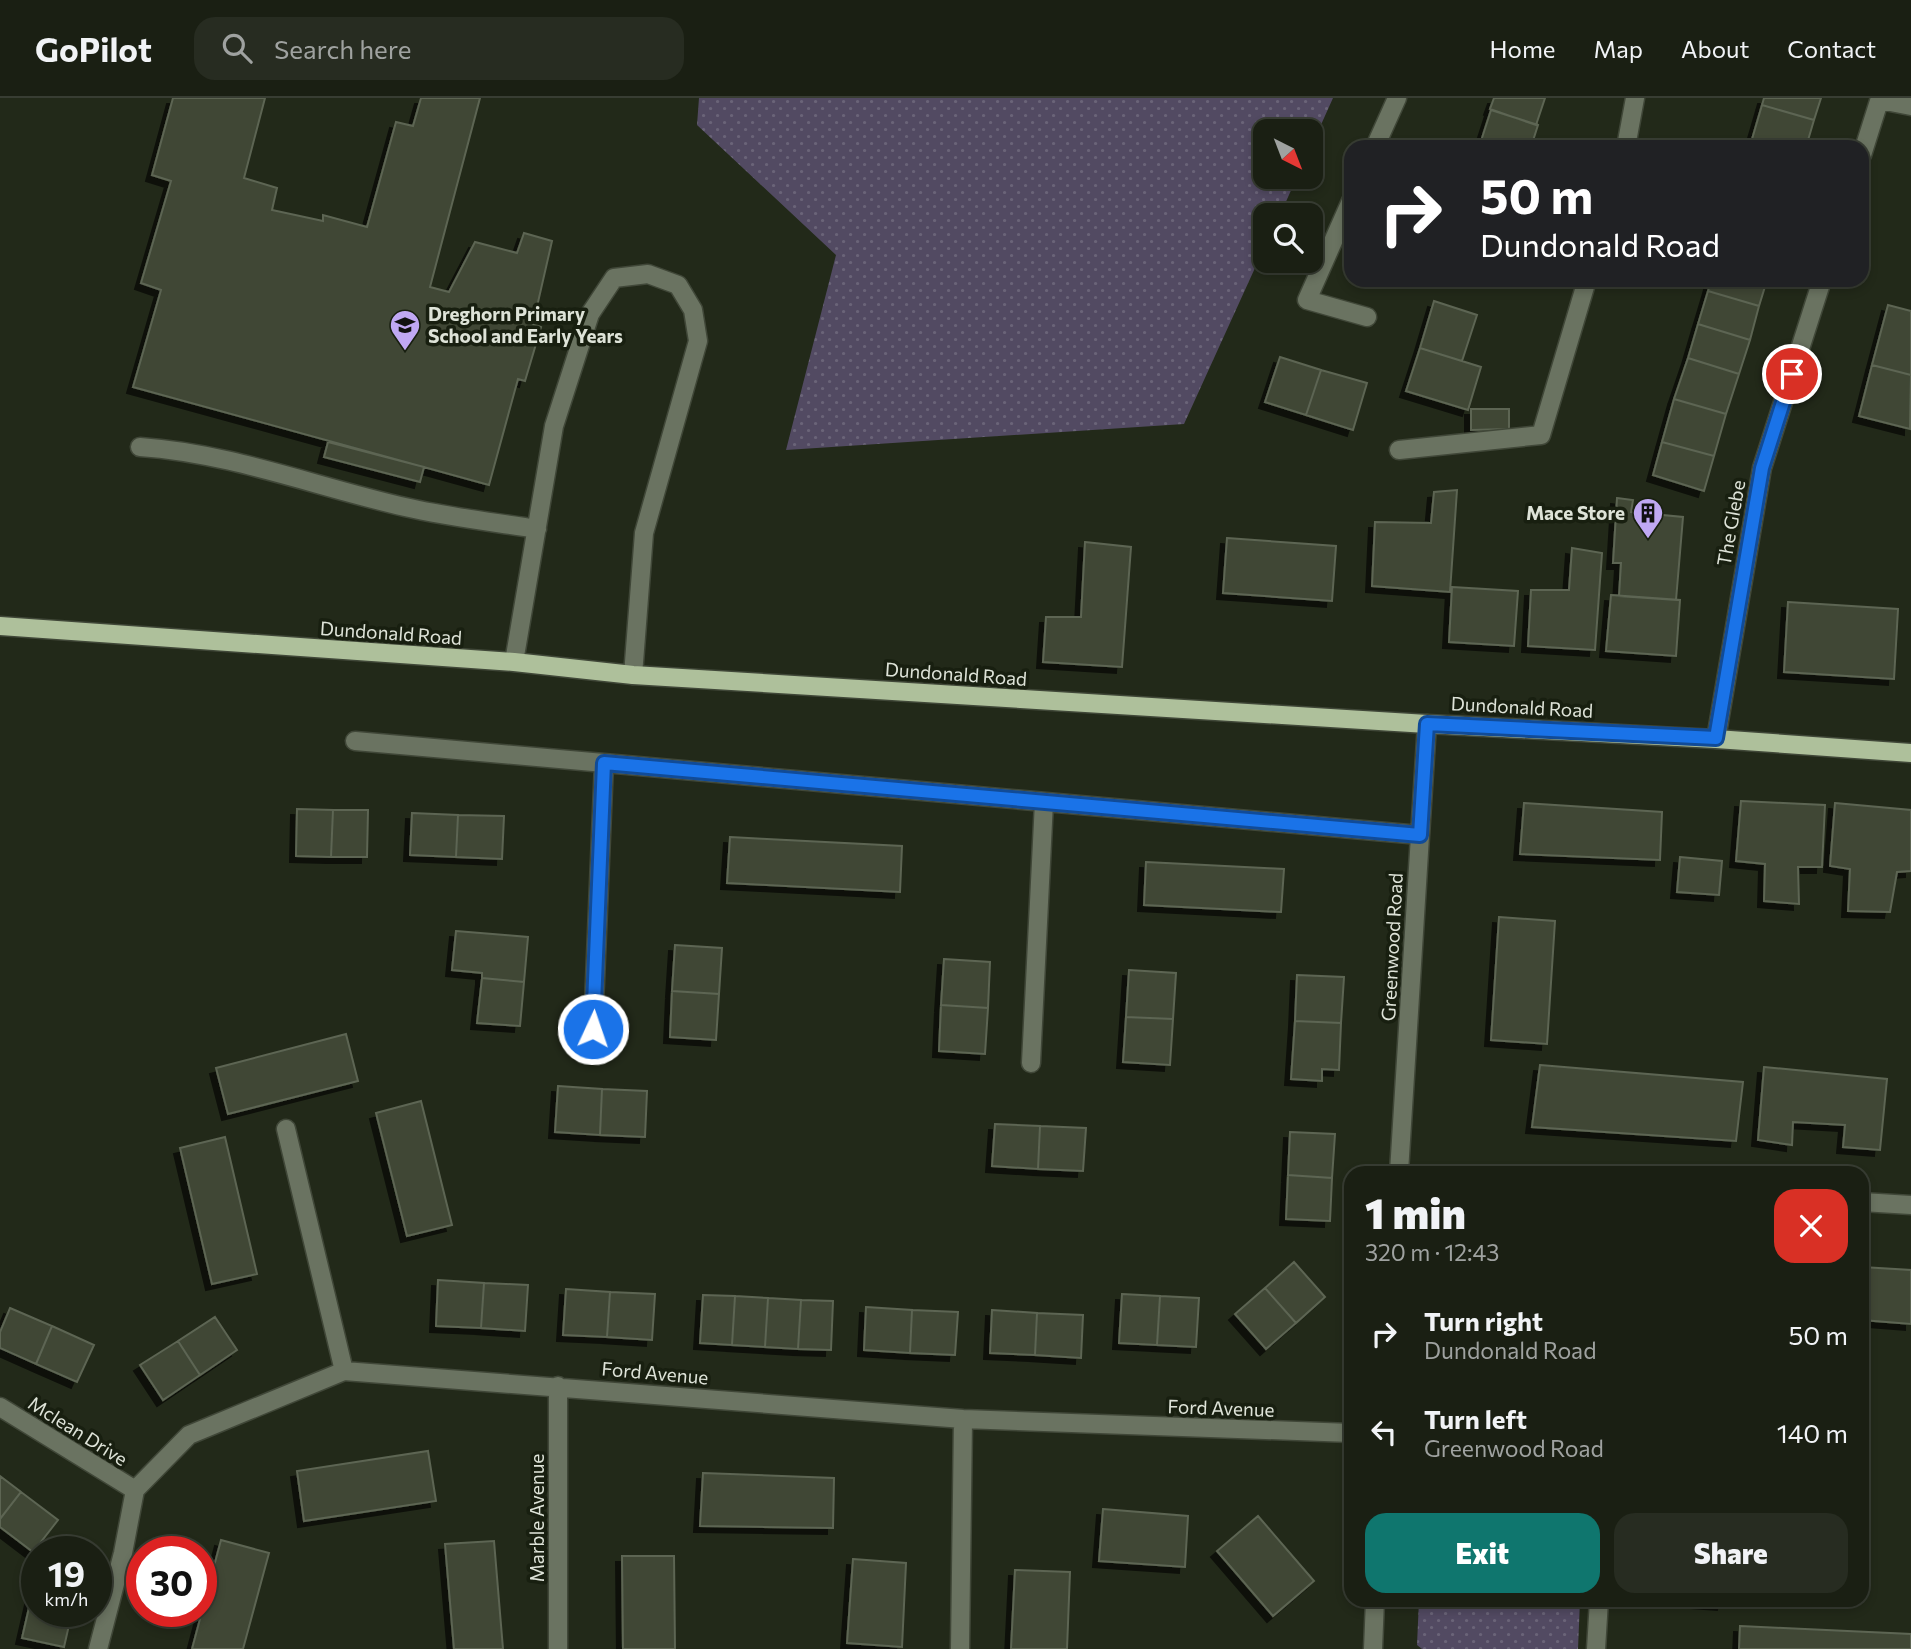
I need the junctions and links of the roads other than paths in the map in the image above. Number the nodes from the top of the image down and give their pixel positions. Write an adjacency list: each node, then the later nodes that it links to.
1 (1397, 98): 5 (street)
2 (1635, 98): 6 (street)
3 (1880, 99): 4 (street); 7 (street)
4 (1911, 106)
5 (1378, 140)
6 (1627, 140)
7 (1867, 140)
8 (1344, 217): 11 (street)
9 (1585, 287): 13 (street)
10 (1820, 287): 19 (street, The Glebe)
11 (1367, 317)
12 (140, 447): 14 (street)
13 (1399, 450)
14 (537, 529): 16 (street); 17 (street)
15 (0, 626): 16 (main road, Dundonald Road)
16 (514, 662): 17 (main road, Dundonald Road)
17 (633, 675): 18 (main road, Dundonald Road)
18 (1427, 724): 19 (main road, Dundonald Road); 24 (street, Greenwood Road)
19 (1716, 738): 21 (main road, Dundonald Road)
20 (355, 741): 22 (street)
21 (1911, 753)
22 (604, 763): 23 (street); 25 (street)
23 (1044, 802): 24 (street); 26 (street)
24 (1420, 835): 28 (street, Greenwood Road)
25 (593, 1029)
26 (1031, 1063)
27 (286, 1129): 31 (street)
28 (1399, 1166)
29 (1869, 1202): 30 (street)
30 (1911, 1205)
31 (344, 1371): 32 (street, Ford Avenue); 36 (street, Ford Avenue)
32 (558, 1386): 34 (street, Ford Avenue); 40 (street, Marble Avenue)
33 (0, 1407): 36 (street, Mclean Drive)
34 (963, 1419): 35 (street, Ford Avenue); 41 (street)
35 (1344, 1433)
36 (135, 1490): 39 (street)
37 (1375, 1607): 42 (street)
38 (1599, 1607): 43 (street)
39 (98, 1649)
40 (558, 1649)
41 (960, 1649)
42 (1373, 1649)
43 (1597, 1649)

